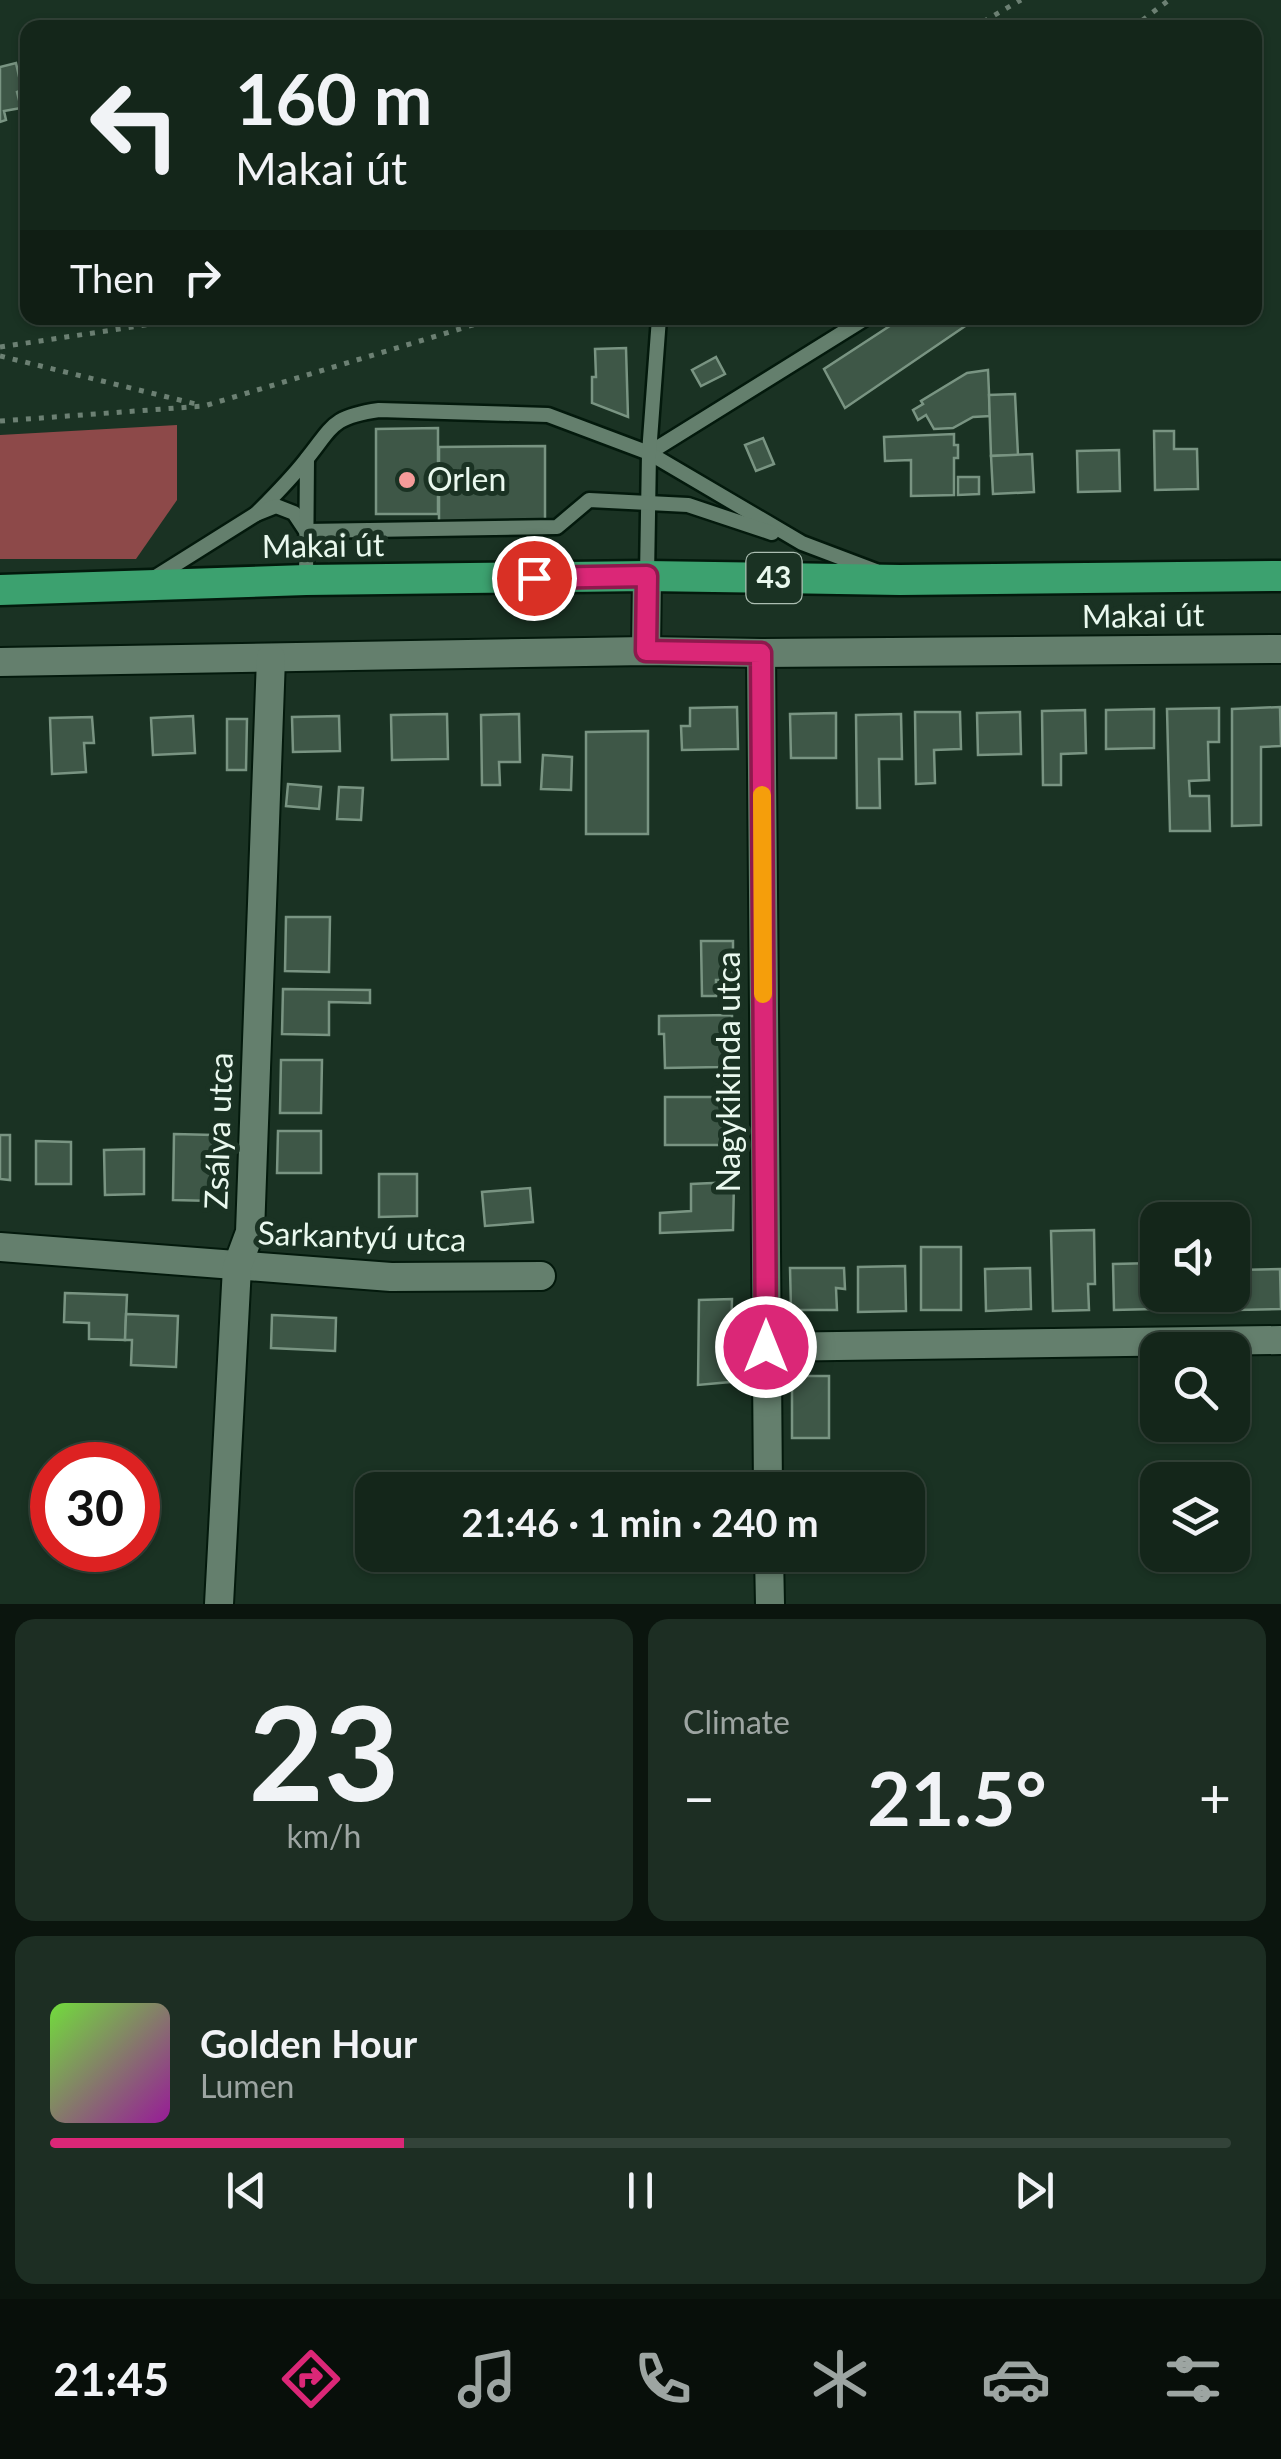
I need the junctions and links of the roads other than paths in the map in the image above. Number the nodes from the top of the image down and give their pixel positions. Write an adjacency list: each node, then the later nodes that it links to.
1 (658, 325): 3 (lane)
2 (855, 325): 3 (lane)
3 (650, 453): 4 (lane); 5 (lane); 8 (lane)
4 (307, 459): 6 (lane); 7 (lane)
5 (648, 502): 7 (lane); 8 (lane); 9 (lane)
6 (256, 514): 7 (lane); 13 (lane)
7 (306, 531): 11 (lane)
8 (802, 542): 12 (lane)
9 (647, 576): 11 (main road, Makai út / 43); 12 (main road, Makai út / 43); 16 (street)
10 (1281, 576): 12 (main road, Makai út / 43)
11 (306, 580): 13 (main road, Makai út / 43)
12 (900, 580)
13 (140, 588): 14 (main road, Makai út / 43)
14 (0, 590)
15 (1281, 649): 17 (street, Makai út)
16 (646, 651): 17 (street, Makai út); 18 (street, Makai út)
17 (761, 653): 24 (street, Nagykikinda utca)
18 (271, 658): 19 (street, Makai út); 21 (street, Zsálya utca)
19 (0, 662)
20 (0, 1247): 21 (street, Sarkantyú utca)
21 (238, 1266): 22 (street, Sarkantyú utca); 27 (street, Zsálya utca)
22 (541, 1276)
23 (1281, 1340): 24 (street)
24 (766, 1347): 25 (street, Nagykikinda utca)
25 (768, 1472)
26 (769, 1572): 28 (street)
27 (220, 1604)
28 (770, 1604)

